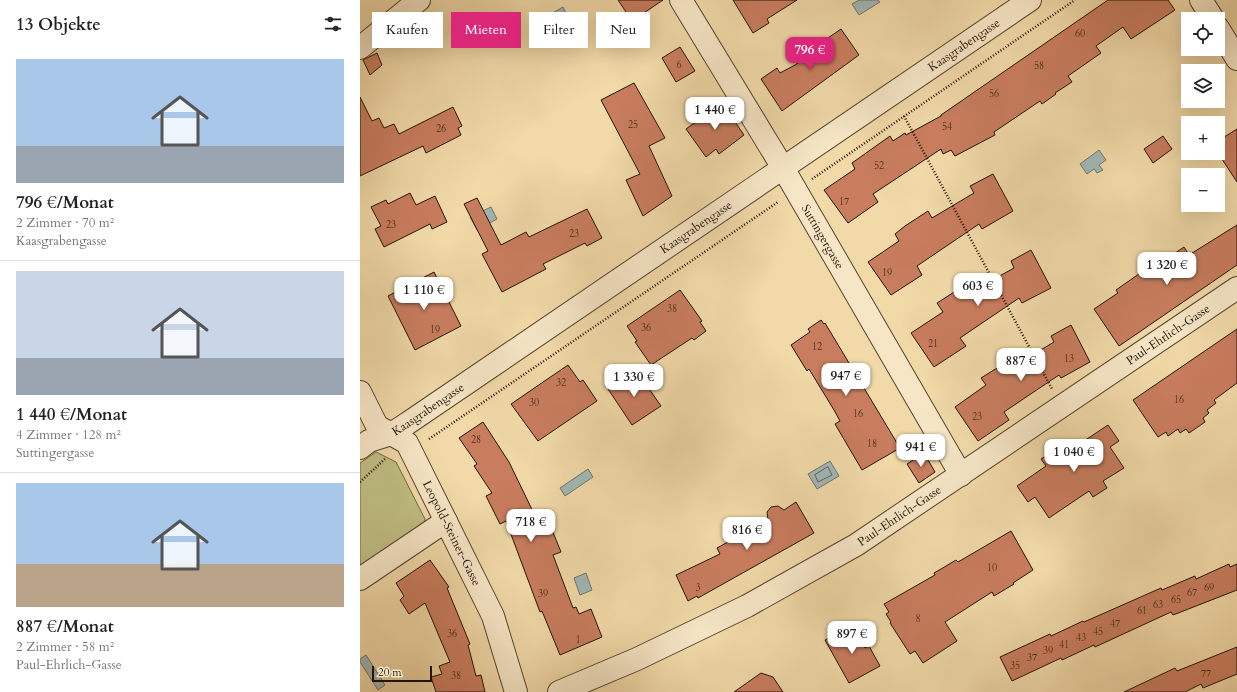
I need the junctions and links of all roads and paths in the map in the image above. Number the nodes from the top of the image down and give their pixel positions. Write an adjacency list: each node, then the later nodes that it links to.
1 (419, 0): 8 (street)
2 (682, 0): 11 (street, Suttingergasse)
3 (1030, 0): 11 (street, Kaasgrabengasse)
4 (1075, 0): 10 (path)
5 (1201, 0): 6 (street)
6 (1209, 12)
7 (1225, 39): 9 (street)
8 (360, 48)
9 (1237, 59)
10 (904, 116): 12 (path); 15 (path)
11 (783, 168): 12 (street, Suttingergasse); 16 (street, Kaasgrabengasse)
12 (796, 190): 18 (path); 19 (street, Suttingergasse)
13 (1237, 288): 15 (street, Paul-Ehrlich-Gasse)
14 (360, 392): 16 (street, Leopold-Steiner-Gasse)
15 (1062, 407): 19 (street, Paul-Ehrlich-Gasse)
16 (391, 434): 17 (street, Kaasgrabengasse); 18 (street, Leopold-Steiner-Gasse)
17 (360, 448)
18 (411, 451): 20 (street, Leopold-Steiner-Gasse)
19 (961, 475): 23 (street, Paul-Ehrlich-Gasse)
20 (446, 521): 21 (street); 22 (street, Leopold-Steiner-Gasse)
21 (360, 579)
22 (516, 692)
23 (559, 692)

